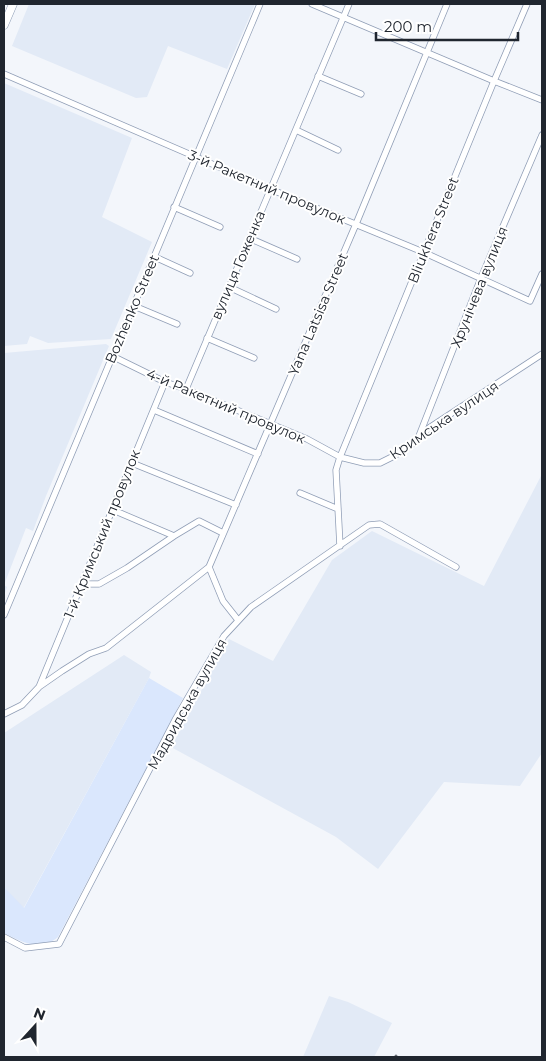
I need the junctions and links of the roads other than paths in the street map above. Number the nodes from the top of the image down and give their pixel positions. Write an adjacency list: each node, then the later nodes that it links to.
1 (13, 4): 8 (street)
2 (260, 4): 18 (street, Bozhenko Street)
3 (312, 4): 7 (street)
4 (348, 4): 7 (street, вулиця Гоженка)
5 (447, 4): 9 (street, Yana Latsisa Street)
6 (528, 4): 12 (street, Bliukhera Street)
7 (343, 18): 9 (street); 11 (street, вулиця Гоженка)
8 (4, 25)
9 (426, 53): 12 (street); 21 (street, Yana Latsisa Street)
10 (4, 74): 18 (street, 3-й Ракетний провулок)
11 (318, 76): 13 (street); 15 (street, вулиця Гоженка)
12 (494, 81): 14 (street); 24 (street, Bliukhera Street)
13 (361, 94)
14 (542, 100)
15 (296, 130): 17 (street); 19 (street, вулиця Гоженка)
16 (542, 135): 29 (street, Хрунічева вулиця)
17 (338, 150)
18 (196, 157): 19 (street, 3-й Ракетний провулок); 20 (street, Bozhenko Street)
19 (270, 189): 21 (street, 3-й Ракетний провулок); 23 (street, вулиця Гоженка)
20 (174, 207): 22 (street); 25 (street, Bozhenko Street)
21 (356, 224): 24 (street, 3-й Ракетний провулок); 41 (street, Yana Latsisa Street)
22 (220, 228)
23 (250, 238): 26 (street); 30 (street, вулиця Гоженка)
24 (423, 252): 29 (street, 3-й Ракетний провулок); 44 (street, Bliukhera Street)
25 (155, 257): 27 (street); 31 (street, Bozhenko Street)
26 (297, 259)
27 (190, 273)
28 (542, 274): 29 (street, 3-й Ракетний провулок)
29 (481, 278): 42 (street, Хрунічева вулиця)
30 (229, 286): 32 (street); 34 (street, вулиця Гоженка)
31 (134, 306): 33 (street); 36 (street, Bozhenko Street)
32 (276, 309)
33 (177, 324)
34 (207, 338): 37 (street); 39 (street, вулиця Гоженка)
35 (542, 354): 42 (street, Кримська вулиця)
36 (112, 356): 38 (street, 4-й Ракетний провулок); 56 (street, Bozhenko Street)
37 (254, 358)
38 (165, 382): 39 (street, 4-й Ракетний провулок); 40 (street, 1-й Кримський провулок)
39 (186, 389): 41 (street, 4-й Ракетний провулок)
40 (154, 410): 43 (street); 45 (street, 1-й Кримський провулок)
41 (270, 424): 43 (street, Yana Latsisa Street); 44 (street, 4-й Ракетний провулок)
42 (418, 440): 44 (street, Кримська вулиця)
43 (258, 454): 47 (street, Yana Latsisa Street)
44 (340, 457): 48 (street, Bliukhera Street)
45 (132, 463): 47 (street); 49 (street, 1-й Кримський провулок)
46 (300, 493): 48 (street)
47 (236, 505): 50 (street, Yana Latsisa Street)
48 (338, 509): 52 (street, Bliukhera Street)
49 (113, 510): 51 (street); 55 (street, 1-й Кримський провулок)
50 (223, 533): 51 (street); 53 (street, Yana Latsisa Street)
51 (174, 536): 55 (street)
52 (340, 546): 54 (street, Мадридська вулиця); 57 (street, Мадридська вулиця)
53 (209, 566): 57 (street); 58 (street)
54 (456, 566)
55 (82, 584): 58 (street, 1-й Кримський провулок)
56 (4, 615)
57 (238, 620): 60 (street, Мадридська вулиця)
58 (39, 687): 59 (street)
59 (4, 714)
60 (4, 938)

